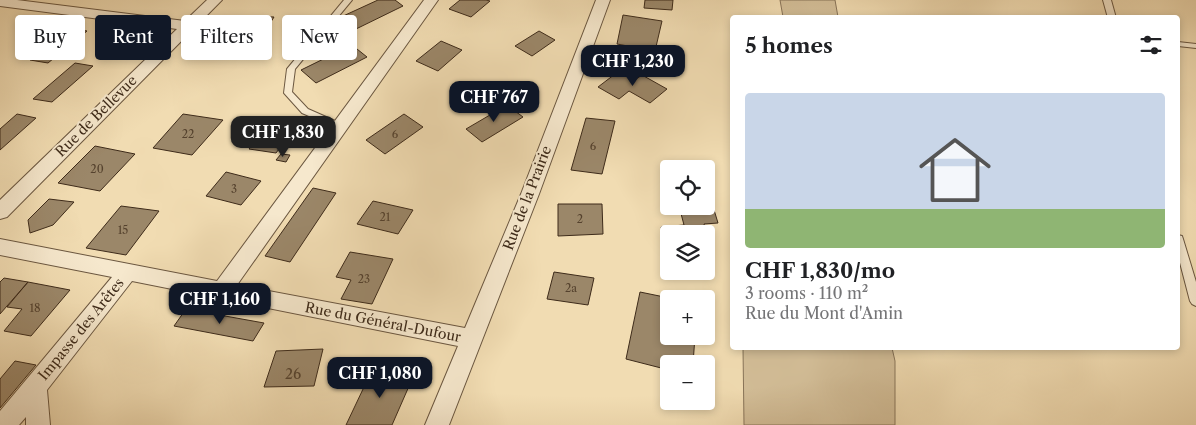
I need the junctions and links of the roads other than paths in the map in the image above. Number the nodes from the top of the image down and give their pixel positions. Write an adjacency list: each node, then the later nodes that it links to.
1 (215, 0): 7 (street, Rue de Bellevue)
2 (348, 0): 13 (lane)
3 (431, 0): 13 (street)
4 (603, 0): 20 (street, Rue de la Prairie)
5 (1107, 0): 8 (lane)
6 (0, 2): 9 (street)
7 (199, 15)
8 (1111, 15)
9 (181, 25)
10 (181, 32): 14 (street, Rue de Bellevue)
11 (1180, 44): 12 (lane)
12 (1196, 46)
13 (339, 126): 18 (street)
14 (0, 212)
15 (1180, 245): 19 (lane)
16 (0, 247): 17 (street, Rue du Général-Dufour)
17 (128, 272): 18 (street, Rue du Général-Dufour); 21 (street, Impasse des Arêtes)
18 (222, 290): 20 (street, Rue du Général-Dufour)
19 (1196, 301)
20 (471, 339): 24 (street, Rue de la Prairie)
21 (35, 387): 22 (street, Impasse des Arêtes); 23 (street, Impasse des Arêtes)
22 (4, 425)
23 (38, 425)
24 (437, 425)

